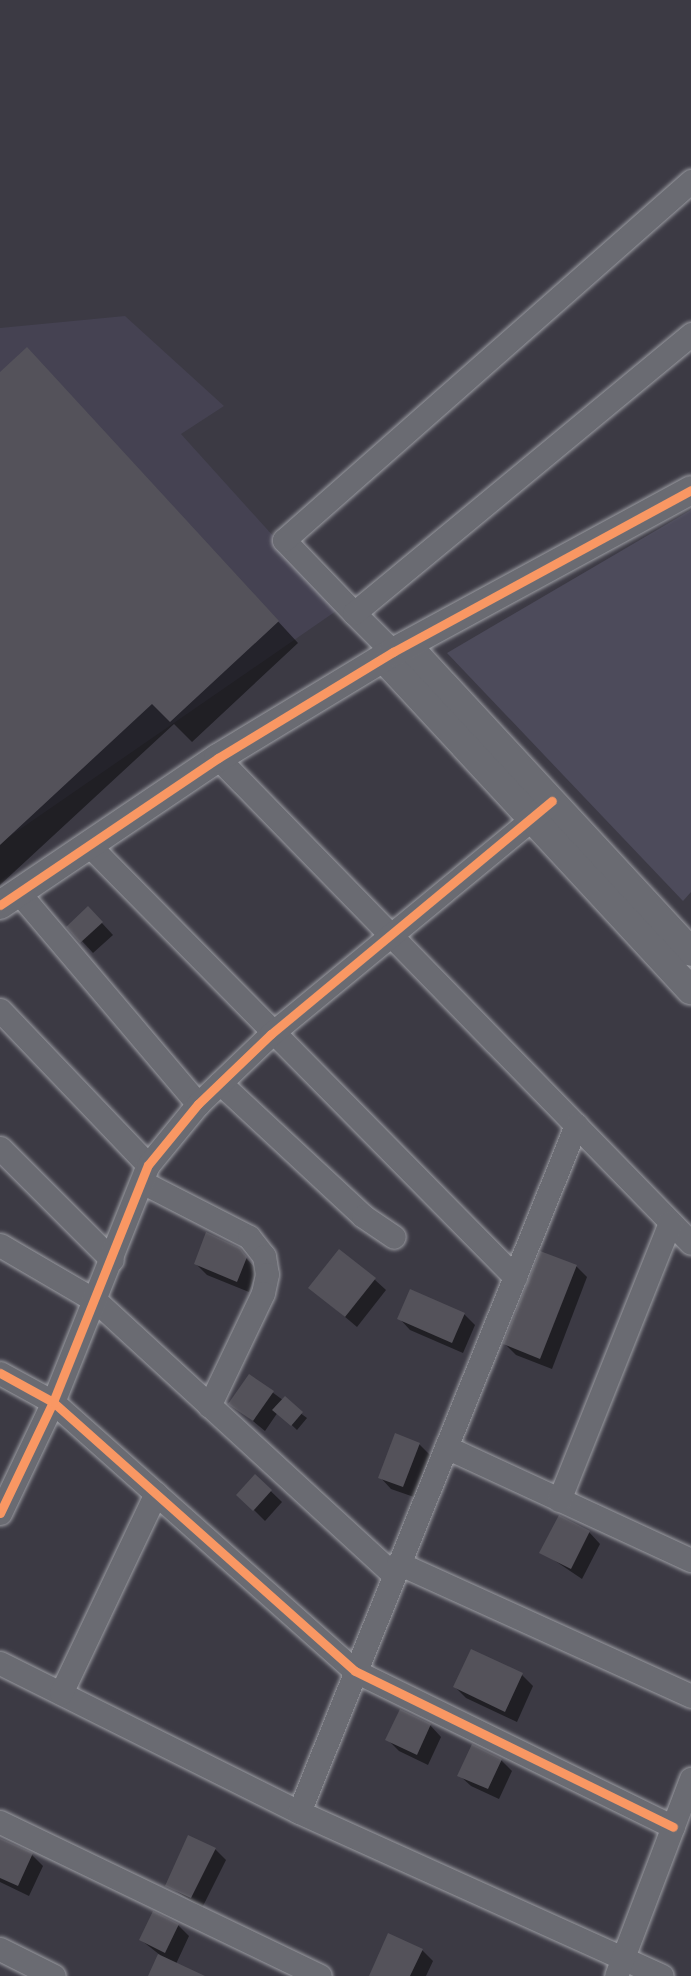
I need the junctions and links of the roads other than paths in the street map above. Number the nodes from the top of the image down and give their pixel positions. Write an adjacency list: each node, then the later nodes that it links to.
1 (691, 181): 4 (street)
2 (691, 334): 4 (street)
3 (691, 490): 5 (street)
4 (354, 613): 5 (street)
5 (395, 652): 6 (street); 7 (street)
6 (218, 758): 8 (street); 10 (street)
7 (542, 810): 10 (street); 11 (street)
8 (89, 845): 9 (street); 14 (street)
9 (9, 899): 16 (street)
10 (392, 937): 14 (street); 17 (street)
11 (681, 945): 12 (street)
12 (691, 990)
13 (0, 1010): 19 (street)
14 (271, 1034): 15 (street); 25 (street)
15 (220, 1083): 16 (street); 21 (street)
16 (198, 1104): 19 (street)
17 (576, 1125): 20 (street); 25 (street)
18 (0, 1148): 24 (street)
19 (145, 1174): 24 (street); 29 (street)
20 (670, 1222): 22 (street); 32 (street)
21 (394, 1237)
22 (691, 1243)
23 (0, 1245): 26 (street)
24 (112, 1260): 26 (street)
25 (515, 1277): 30 (street)
26 (96, 1301): 28 (street); 29 (street)
27 (0, 1373): 28 (street)
28 (54, 1402): 31 (street); 33 (street)
29 (209, 1406): 35 (street)
30 (446, 1447): 32 (street); 35 (street)
31 (156, 1493): 37 (street); 38 (street)
32 (559, 1500): 34 (street)
33 (2, 1502)
34 (691, 1560)
35 (396, 1569): 37 (street); 39 (street)
36 (0, 1663): 38 (street)
37 (355, 1671): 41 (street); 43 (street)
38 (61, 1693): 41 (street)
39 (691, 1696)
40 (691, 1779): 43 (street)
41 (299, 1812): 45 (street)
42 (0, 1822): 47 (street)
43 (673, 1827): 45 (street)
44 (0, 1949): 46 (street)
45 (619, 1967): 48 (street)
46 (54, 1976)
47 (320, 1976)
48 (662, 1976)

